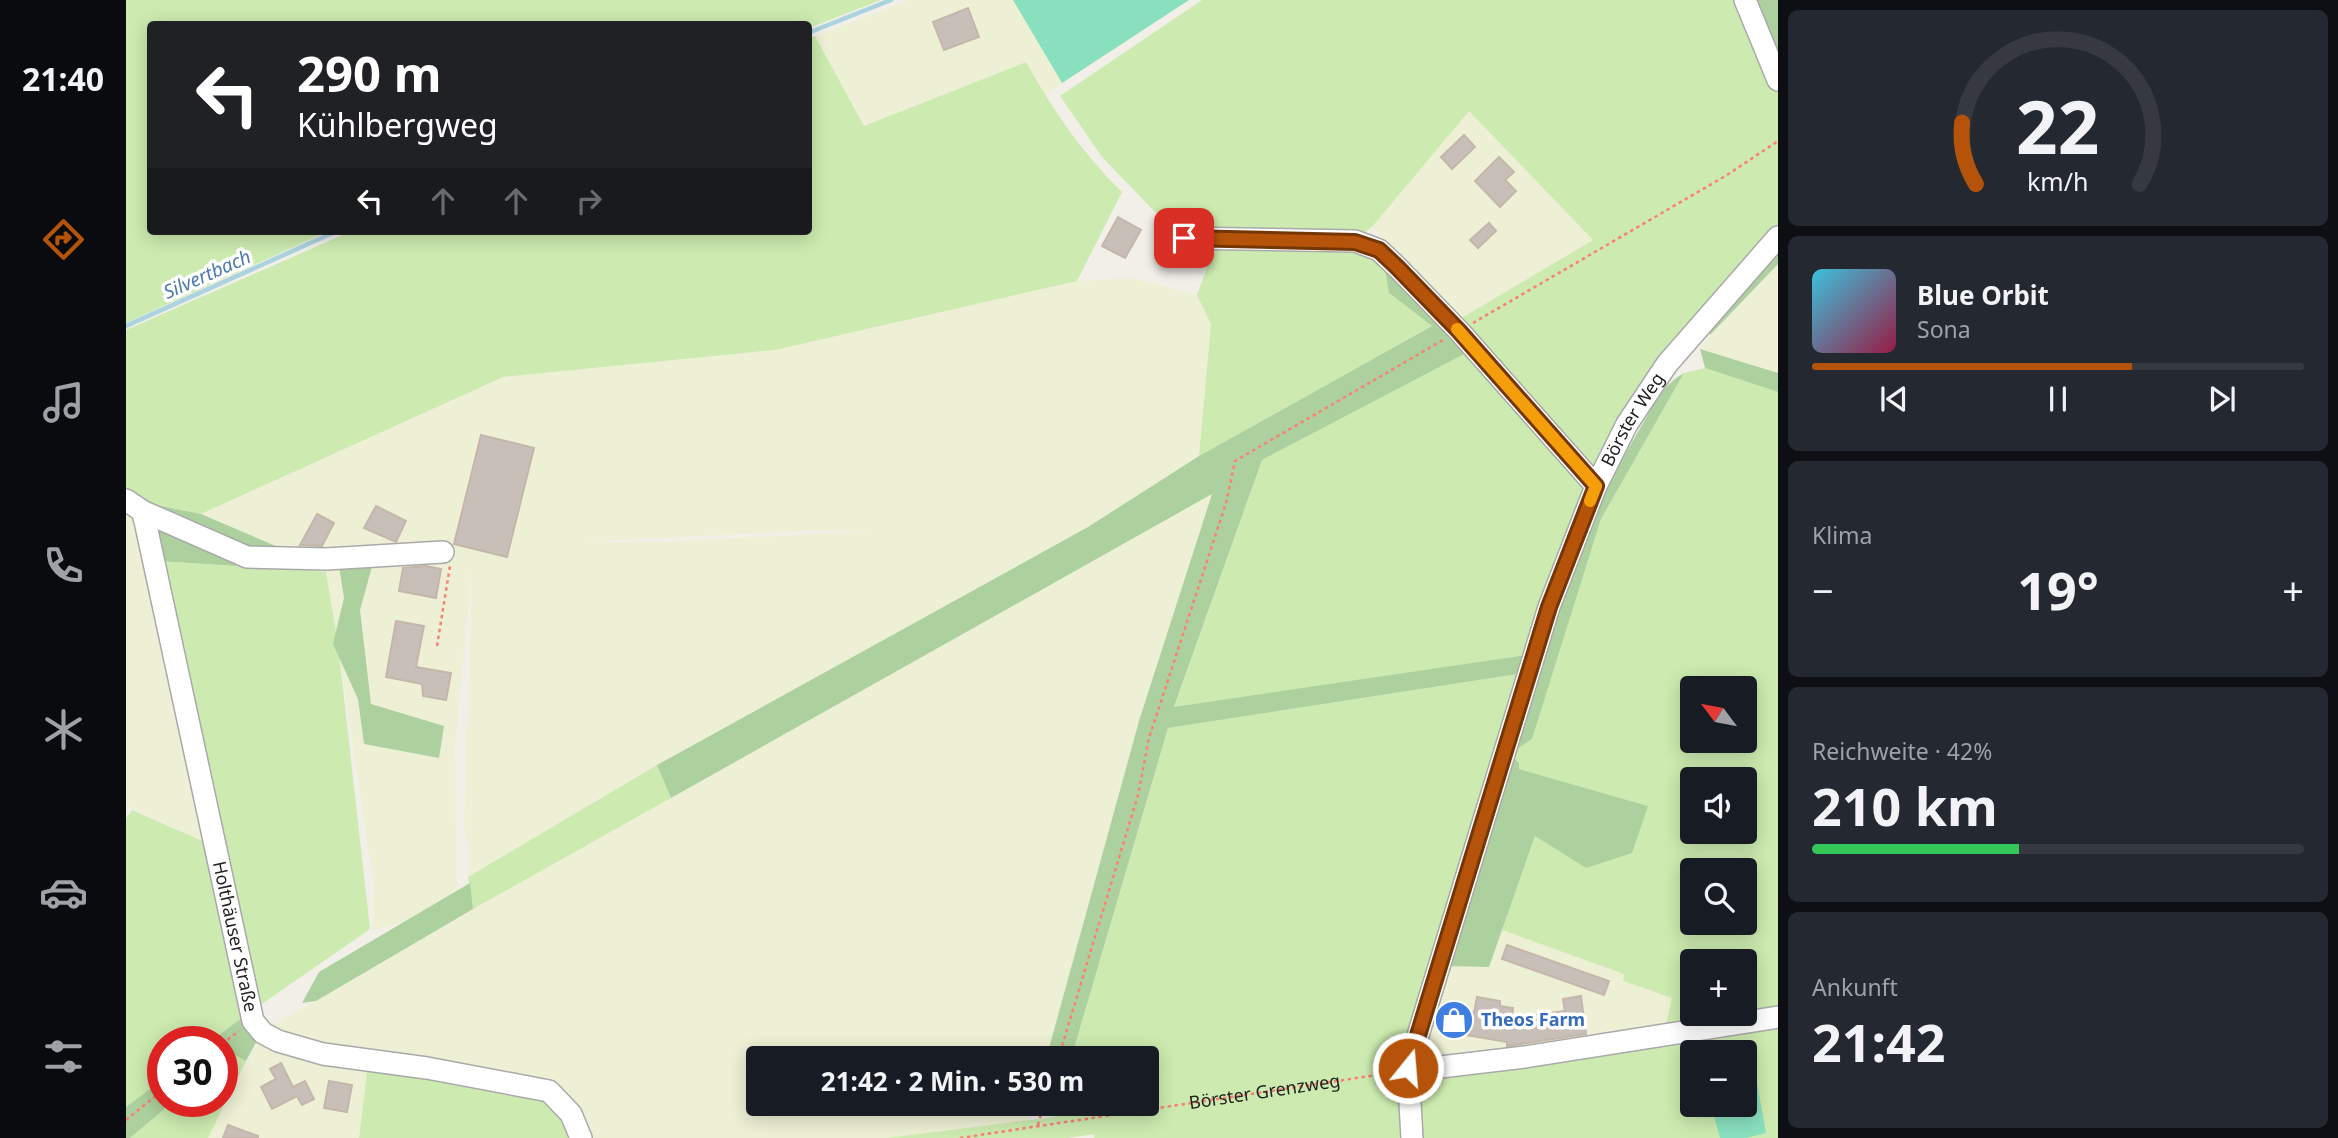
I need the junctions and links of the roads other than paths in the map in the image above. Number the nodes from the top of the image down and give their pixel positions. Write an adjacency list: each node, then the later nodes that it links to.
1 (1745, 0): 2 (street)
2 (1778, 80)
3 (1778, 237): 5 (street, Börster Weg)
4 (1184, 238): 5 (street)
5 (1596, 486): 9 (street, Börster Weg)
6 (134, 505): 7 (street); 10 (street, Holthäuser Straße)
7 (443, 552)
8 (1778, 1017): 9 (street)
9 (1408, 1071): 11 (street, Börster Weg)
10 (581, 1138)
11 (1412, 1138)

